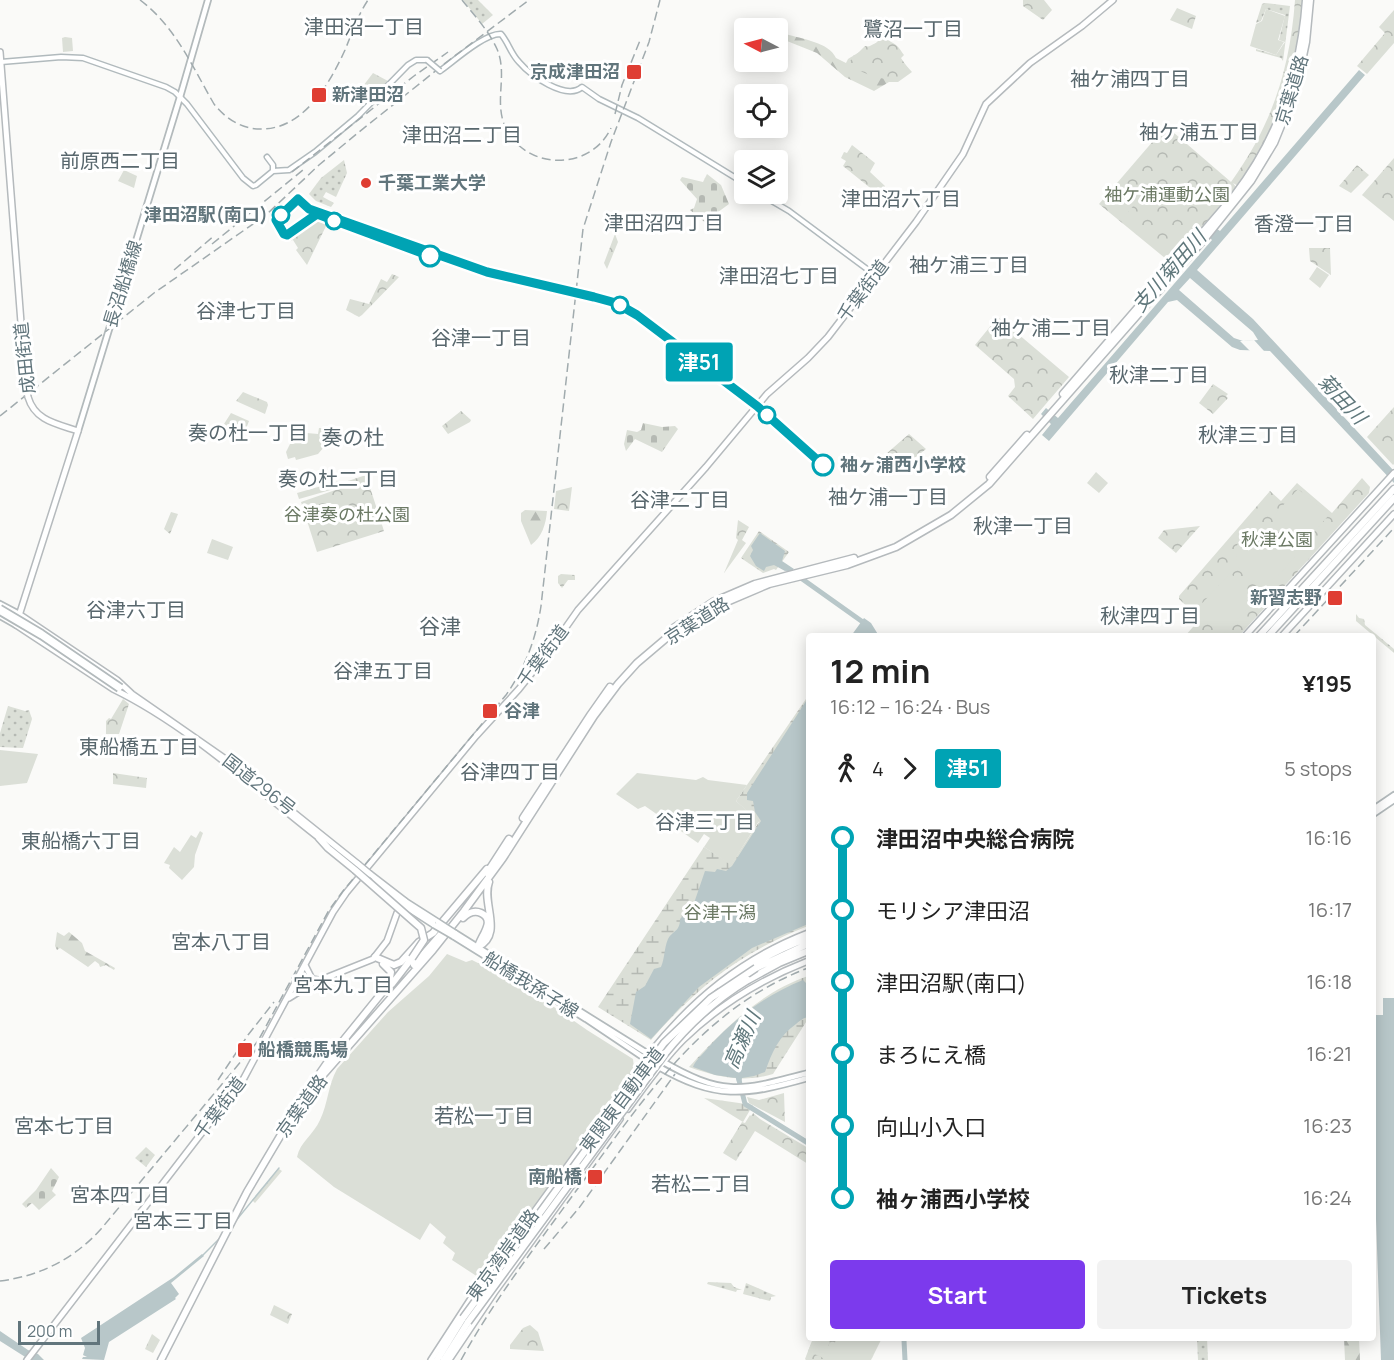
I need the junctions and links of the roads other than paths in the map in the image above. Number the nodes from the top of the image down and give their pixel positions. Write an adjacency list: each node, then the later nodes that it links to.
1 (208, 0): 7 (main road, 長沼船橋線)
2 (1113, 0): 13 (highway, 千葉街道)
3 (1306, 0): 12 (highway, 京葉道路)
4 (1310, 0): 12 (highway, 京葉道路)
5 (0, 52): 6 (highway, 成田街道)
6 (1, 62): 7 (main road); 14 (highway, 成田街道, bridge)
7 (180, 97): 9 (main road); 14 (main road, 長沼船橋線)
8 (267, 157): 9 (main road)
9 (273, 171): 10 (main road, bridge)
10 (734, 177)
11 (777, 204): 13 (main road)
12 (1213, 225): 19 (highway, 京葉道路)
13 (874, 275): 47 (highway, 千葉街道)
14 (78, 431): 22 (highway)
15 (1394, 473): 24 (highway)
16 (1394, 489): 20 (highway)
17 (1394, 498): 20 (highway)
18 (1394, 514): 27 (highway)
19 (833, 566): 34 (highway, 京葉道路); 35 (highway, 京葉道路)
20 (1316, 578): 25 (highway); 26 (highway)
21 (0, 610): 22 (main road); 23 (main road); 28 (main road, bridge)
22 (19, 614): 23 (highway); 28 (highway, 国道296号)
23 (16, 625): 28 (highway, 国道296号)
24 (1248, 633)
25 (1262, 633)
26 (1270, 633)
27 (1285, 633)
28 (131, 695): 33 (highway, 国道296号); 36 (highway, 国道296号)
29 (1394, 795): 31 (main road)
30 (1394, 800): 32 (main road)
31 (1376, 807)
32 (1376, 812)
33 (319, 838): 36 (highway)
34 (503, 849): 45 (highway); 56 (highway, 京葉道路)
35 (503, 858): 42 (highway); 43 (highway, 京葉道路)
36 (356, 867): 37 (highway, 国道296号, bridge); 50 (highway, bridge)
37 (404, 903): 38 (main road, 船橋我孫子線, bridge); 45 (highway)
38 (454, 934): 42 (main road, 船橋我孫子線); 53 (main road, 船橋我孫子線)
39 (806, 934): 53 (highway, 東京湾岸道路)
40 (806, 939): 48 (highway)
41 (806, 945): 48 (highway, 東関東自動車道)
42 (478, 947): 43 (highway); 53 (main road, 船橋我孫子線)
43 (433, 950): 63 (highway, 京葉道路)
44 (806, 953): 48 (highway, 東関東自動車道)
45 (375, 957): 49 (highway); 50 (highway)
46 (806, 962): 52 (highway, 東京湾岸道路)
47 (305, 965): 49 (highway); 51 (highway, 千葉街道)
48 (757, 970): 61 (highway, 東関東自動車道, bridge); 64 (highway, 東関東自動車道, bridge)
49 (320, 980): 51 (highway)
50 (381, 995): 56 (highway)
51 (288, 999): 62 (highway, 千葉街道)
52 (694, 1030): 54 (main road); 55 (highway, 東京湾岸道路)
53 (648, 1056): 54 (main road); 55 (main road, 船橋我孫子線); 60 (highway, 東京湾岸道路)
54 (656, 1058): 55 (main road)
55 (659, 1064): 59 (main road); 60 (main road); 65 (highway, 東京湾岸道路)
56 (320, 1073): 63 (highway, 京葉道路)
57 (806, 1074): 59 (main road)
58 (806, 1079): 59 (main road)
59 (745, 1090)
60 (622, 1092): 61 (highway, 東京湾岸道路)
61 (434, 1358)
62 (27, 1360)
63 (159, 1360)
64 (444, 1360)
65 (449, 1360)

